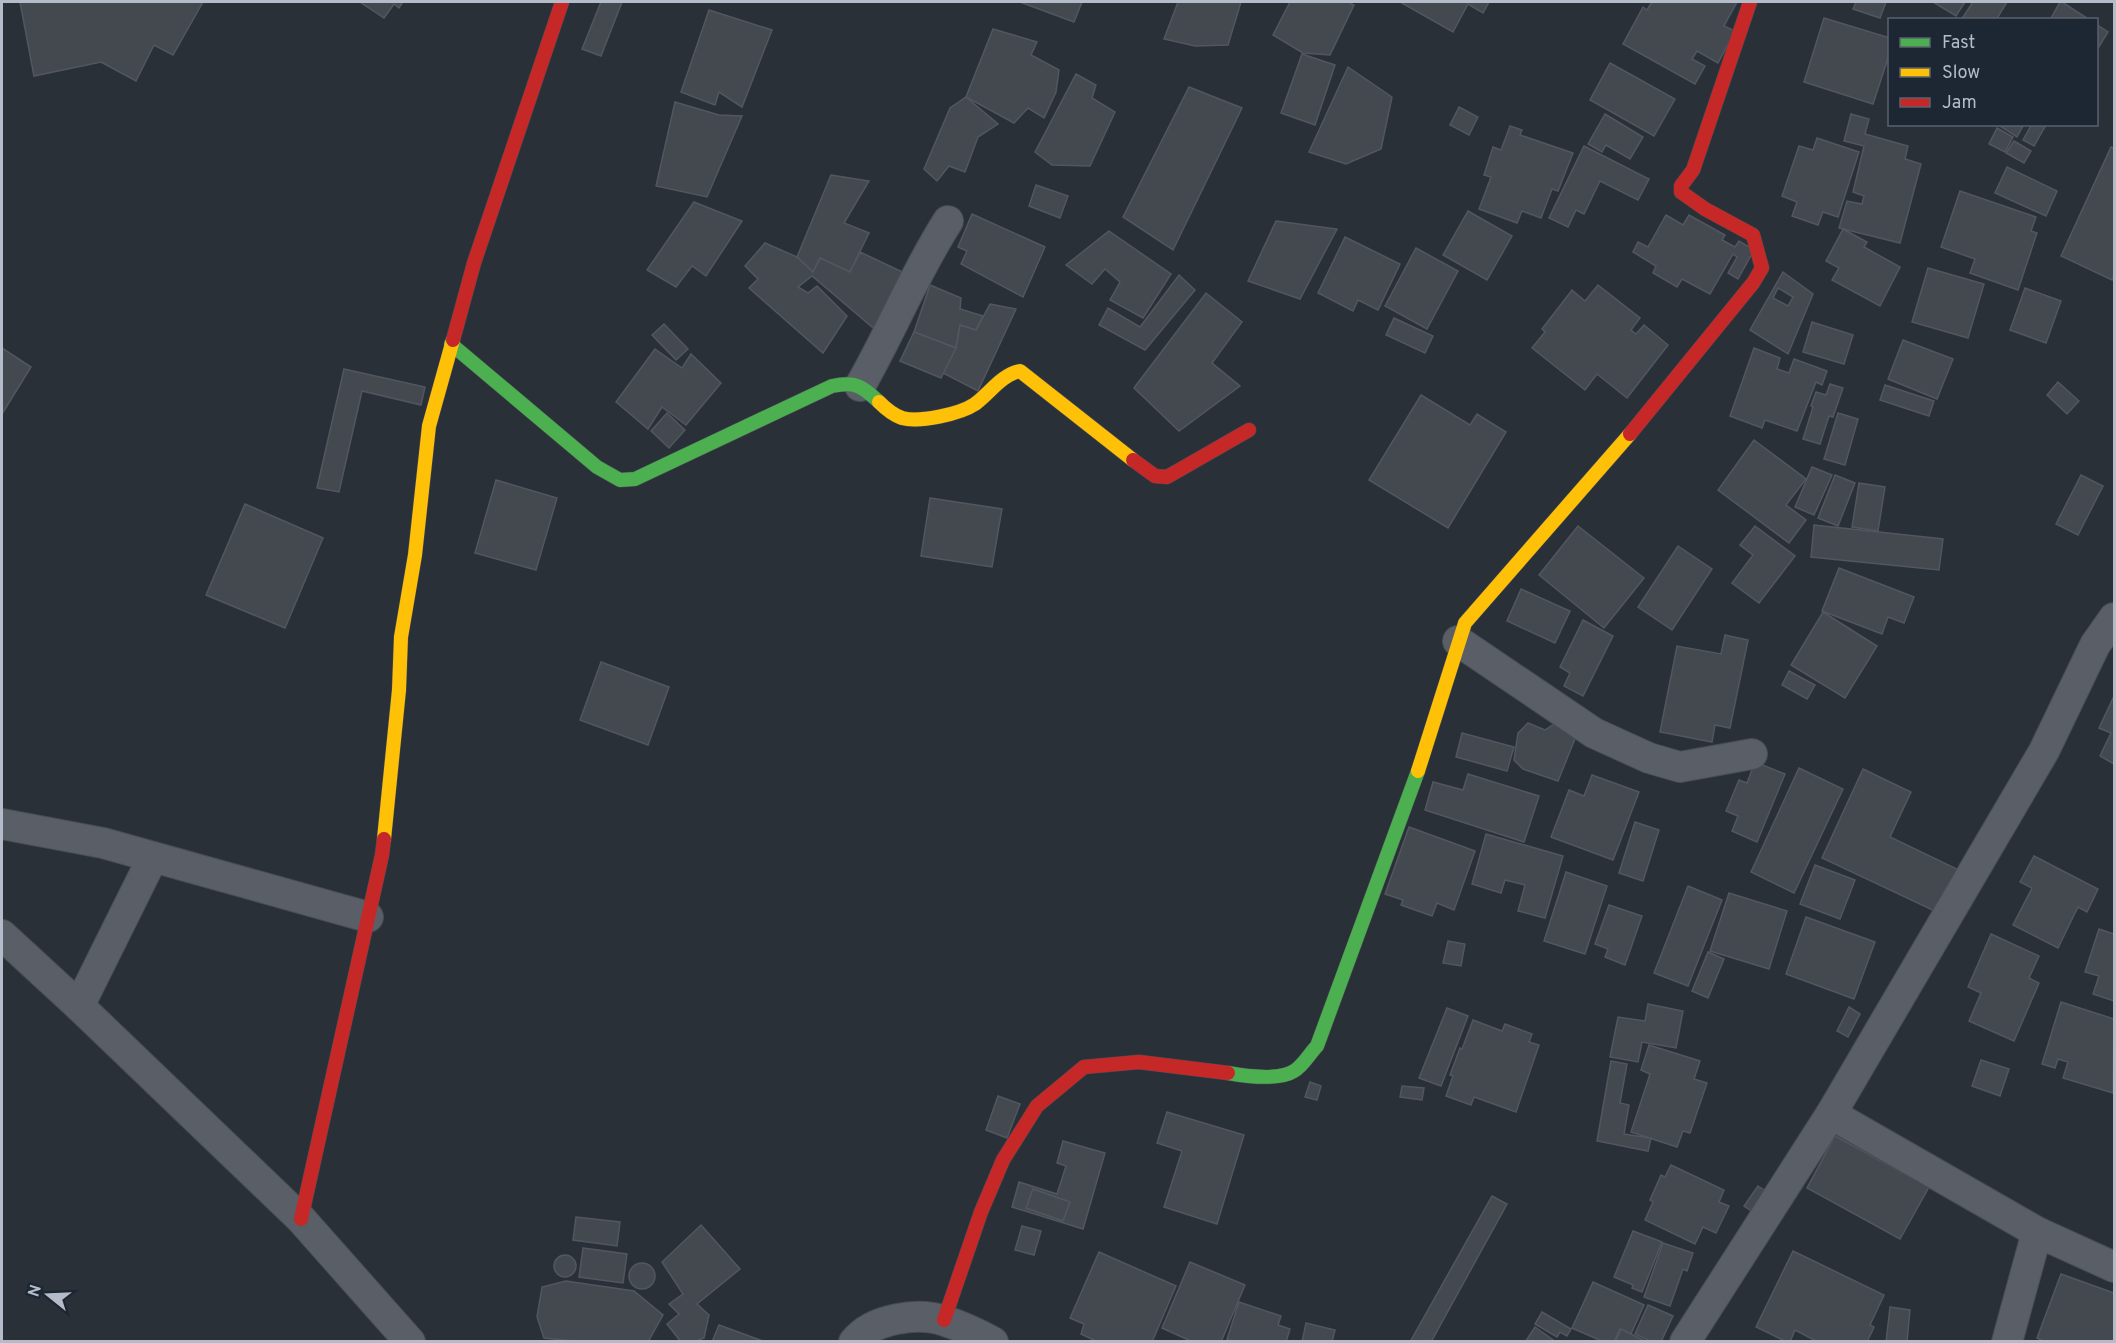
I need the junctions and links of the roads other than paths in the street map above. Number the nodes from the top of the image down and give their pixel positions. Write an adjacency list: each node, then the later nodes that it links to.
1 (562, 2): 4 (street)
2 (1750, 2): 8 (street)
3 (948, 221): 5 (street)
4 (451, 344): 5 (street); 12 (street)
5 (860, 386): 6 (street)
6 (1249, 430)
7 (2115, 618): 15 (street)
8 (1458, 641): 9 (street); 19 (street)
9 (1752, 754)
10 (2, 824): 11 (street)
11 (153, 857): 12 (street); 14 (street)
12 (368, 917): 16 (street)
13 (2, 935): 14 (street)
14 (79, 1006): 16 (street)
15 (1831, 1114): 17 (street); 23 (street)
16 (301, 1219): 20 (street)
17 (2037, 1232): 18 (street); 24 (street)
18 (2115, 1267)
19 (944, 1320): 21 (street); 22 (street)
20 (410, 1341)
21 (854, 1341)
22 (993, 1341)
23 (1685, 1341)
24 (2007, 1341)

